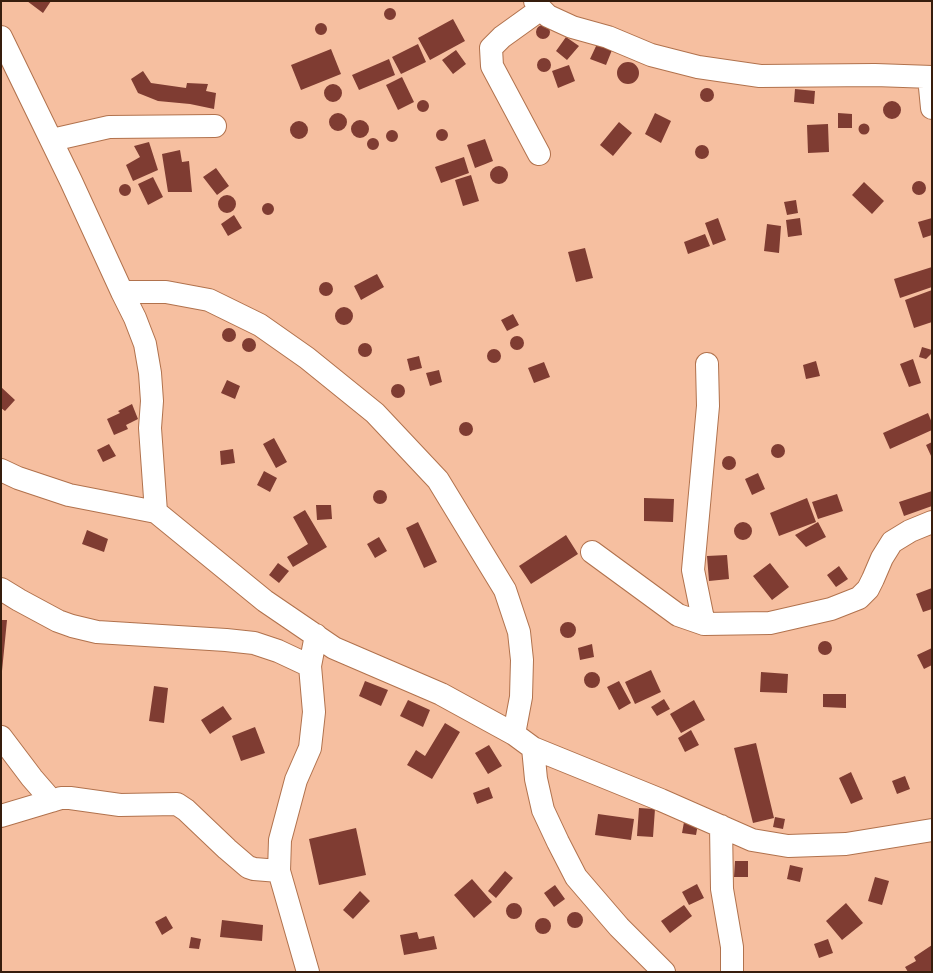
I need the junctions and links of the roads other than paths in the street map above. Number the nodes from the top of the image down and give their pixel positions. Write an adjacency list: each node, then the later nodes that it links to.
1 (538, 5): 3 (street); 7 (street)
2 (1, 37): 6 (street)
3 (931, 77): 4 (street)
4 (932, 108)
5 (215, 126): 6 (street)
6 (52, 140): 8 (street)
7 (539, 154)
8 (122, 292): 11 (street); 18 (street)
9 (707, 364): 15 (street)
10 (1, 470): 11 (street)
11 (156, 512): 16 (street)
12 (932, 522): 15 (street)
13 (592, 552): 15 (street)
14 (1, 589): 17 (street)
15 (704, 624)
16 (316, 635): 17 (street); 18 (street)
17 (310, 666): 25 (street)
18 (514, 734): 20 (street)
19 (1, 737): 21 (street)
20 (533, 748): 23 (street); 27 (street)
21 (52, 801): 22 (street); 25 (street)
22 (1, 816)
23 (721, 826): 24 (street); 28 (street)
24 (932, 830)
25 (279, 871): 26 (street)
26 (308, 972)
27 (664, 972)
28 (732, 972)

